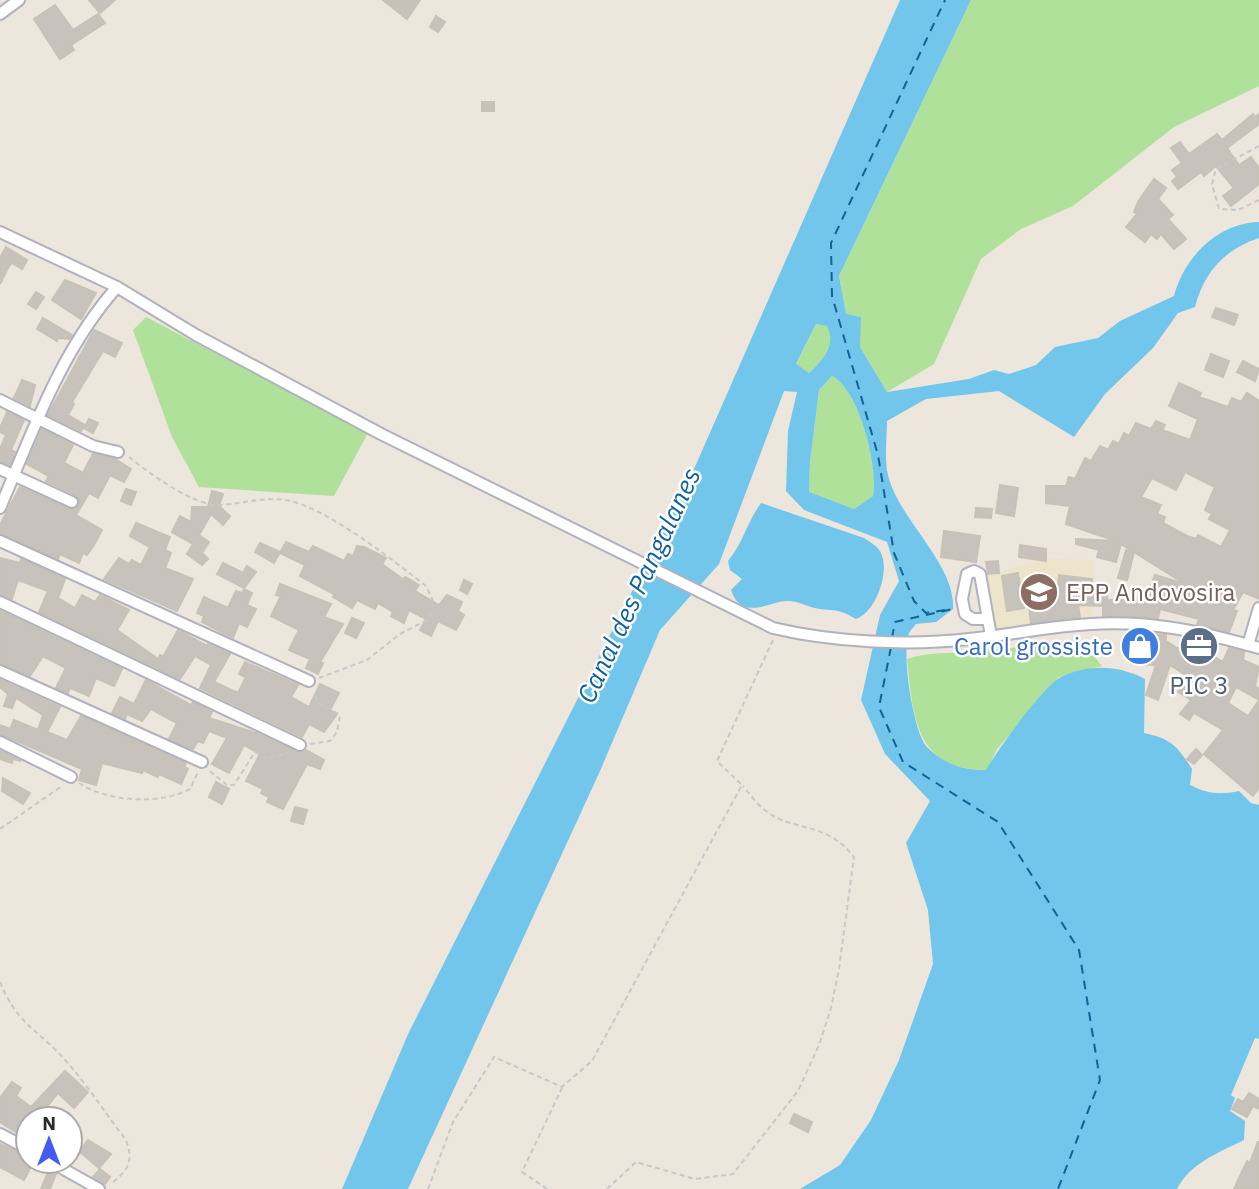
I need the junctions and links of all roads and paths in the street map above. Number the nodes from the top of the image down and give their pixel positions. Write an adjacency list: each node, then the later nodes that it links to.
1 (19, 0): 2 (street)
2 (0, 14)
3 (1259, 146): 4 (path)
4 (1259, 200)
5 (0, 232): 6 (street)
6 (117, 287): 8 (street); 18 (street)
7 (0, 400): 8 (street)
8 (38, 416): 9 (street); 11 (street)
9 (118, 452)
10 (0, 469): 11 (street)
11 (14, 476): 12 (street); 13 (street)
12 (72, 502)
13 (0, 508)
14 (0, 541): 22 (street)
15 (0, 602): 24 (street)
16 (1259, 608): 20 (street)
17 (988, 619): 19 (street)
18 (773, 628): 19 (street); 27 (path)
19 (991, 636): 20 (street)
20 (1254, 646)
21 (0, 670): 25 (street)
22 (309, 681)
23 (0, 742): 26 (street)
24 (300, 746)
25 (202, 762)
26 (71, 777)
27 (742, 785): 29 (path); 35 (path)
28 (0, 982): 32 (path)
29 (562, 1087): 33 (path); 34 (path)
30 (74, 1175): 31 (street)
31 (99, 1189)
32 (106, 1189)
33 (428, 1189)
34 (547, 1189)
35 (607, 1189)

